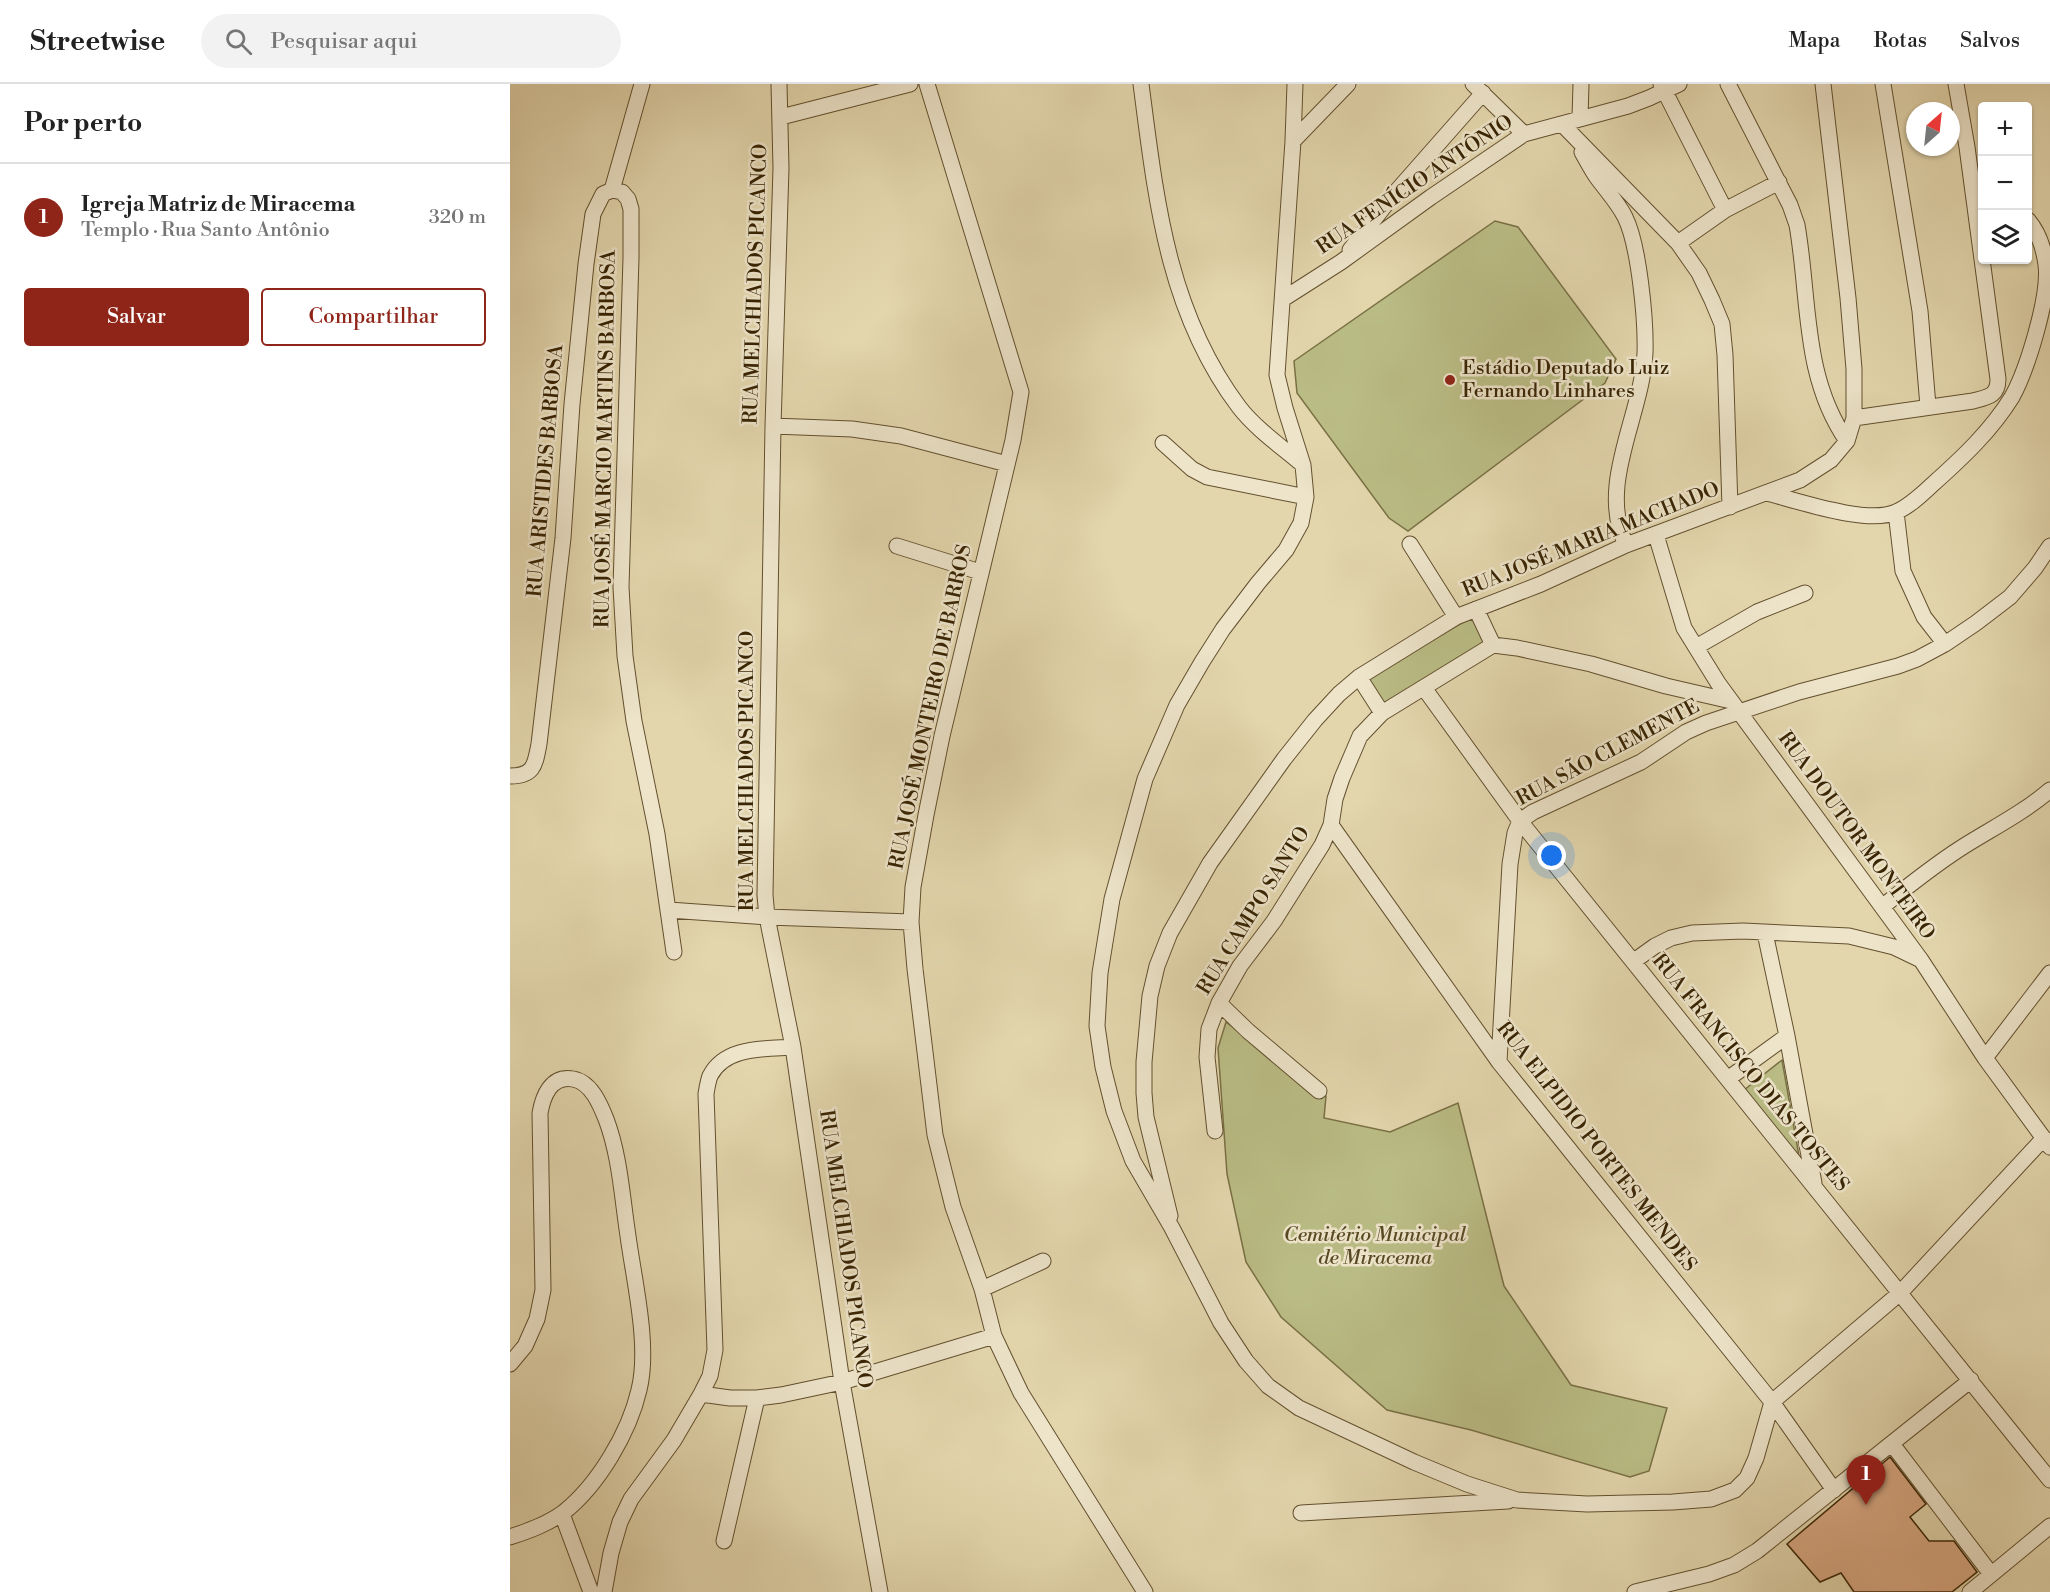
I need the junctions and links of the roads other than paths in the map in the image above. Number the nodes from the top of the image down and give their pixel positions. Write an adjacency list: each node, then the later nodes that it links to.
1 (642, 84): 24 (street)
2 (779, 84): 16 (street, RUA MELCHIADOS PICANCO)
3 (910, 84): 16 (street)
4 (927, 84): 37 (street, RUA JOSÉ MONTEIRO DE BARROS)
5 (1141, 84): 38 (street)
6 (1295, 84): 20 (street)
7 (1348, 84): 20 (street)
8 (1581, 84): 17 (street)
9 (1679, 84): 14 (street, RUA FENÍCIO ANTÔNIO)
10 (1728, 84): 23 (street)
11 (1823, 84): 33 (street)
12 (1883, 84): 32 (street)
13 (1956, 84): 21 (street)
14 (1663, 88): 17 (street, RUA FENÍCIO ANTÔNIO); 25 (street)
15 (1478, 89): 19 (street); 30 (street)
16 (781, 117): 34 (street, RUA MELCHIADOS PICANCO)
17 (1580, 118): 18 (street, RUA FENÍCIO ANTÔNIO)
18 (1566, 128): 19 (street, RUA FENÍCIO ANTÔNIO); 29 (street); 46 (street)
19 (1524, 134): 30 (street, RUA FENÍCIO ANTÔNIO)
20 (1293, 141): 31 (street)
21 (1967, 147): 22 (street); 32 (street)
22 (1978, 159)
23 (1779, 183): 25 (street); 36 (street)
24 (612, 190): 59 (street, RUA ARISTIDES BARBOSA); 64 (street, RUA JOSÉ MARCIO MARTINS BARBOSA)
25 (1725, 210): 29 (street)
26 (2032, 223): 28 (street)
27 (2032, 225): 42 (street)
28 (2050, 231)
29 (1678, 243): 41 (street)
30 (1341, 262): 31 (street, RUA FENÍCIO ANTÔNIO)
31 (1283, 299): 38 (street)
32 (1929, 406): 33 (street)
33 (1854, 418): 36 (street)
34 (773, 426): 37 (street); 65 (street, RUA MELCHIADOS PICANCO)
35 (1163, 443): 40 (street)
36 (1844, 445): 39 (street, RUA JOSÉ MARIA MACHADO)
37 (1007, 464): 48 (street, RUA JOSÉ MONTEIRO DE BARROS)
38 (1303, 465): 40 (street)
39 (1767, 493): 41 (street, RUA JOSÉ MARIA MACHADO); 42 (street)
40 (1306, 497): 82 (street)
41 (1730, 507): 43 (street, RUA JOSÉ MARIA MACHADO)
42 (1896, 512): 52 (street)
43 (1656, 536): 46 (street, RUA JOSÉ MARIA MACHADO); 54 (street, RUA DOUTOR MONTEIRO)
44 (1410, 544): 51 (street)
45 (897, 546): 48 (street)
46 (1626, 546): 50 (street, RUA JOSÉ MARIA MACHADO)
47 (2050, 546): 52 (street, RUA SÃO CLEMENTE)
48 (980, 572): 66 (street, RUA JOSÉ MONTEIRO DE BARROS)
49 (1804, 593): 54 (street)
50 (1476, 609): 51 (street, RUA JOSÉ MARIA MACHADO); 53 (street)
51 (1456, 617): 55 (street, RUA JOSÉ MARIA MACHADO)
52 (1945, 644): 57 (street, RUA SÃO CLEMENTE)
53 (1493, 645): 56 (street, RUA CAMPO SANTO); 57 (street)
54 (1696, 647): 57 (street, RUA DOUTOR MONTEIRO)
55 (1359, 677): 58 (street); 82 (street, RUA JOSÉ MARIA MACHADO)
56 (1424, 688): 58 (street, RUA CAMPO SANTO); 61 (street, RUA FRANCISCO DIAS TOSTES)
57 (1735, 707): 61 (street, RUA SÃO CLEMENTE); 63 (street, RUA DOUTOR MONTEIRO)
58 (1382, 713): 62 (street, RUA CAMPO SANTO)
59 (510, 776)
60 (2050, 790): 63 (street)
61 (1520, 820): 70 (street, RUA FRANCISCO DIAS TOSTES); 76 (street, RUA SÃO CLEMENTE)
62 (1331, 825): 72 (street, RUA CAMPO SANTO); 76 (street, RUA ELPIDIO PORTES MENDES)
63 (1882, 907): 69 (street, RUA DOUTOR MONTEIRO)
64 (669, 910): 65 (street); 68 (street, RUA JOSÉ MARCIO MARTINS BARBOSA)
65 (767, 917): 66 (street); 74 (street, RUA MELCHIADOS PICANCO)
66 (911, 922): 84 (street, RUA JOSÉ MONTEIRO DE BARROS)
67 (1765, 933): 69 (street); 70 (street); 73 (street)
68 (674, 952)
69 (1922, 960): 75 (street, RUA DOUTOR MONTEIRO)
70 (1634, 961): 77 (street, RUA FRANCISCO DIAS TOSTES)
71 (2050, 973): 75 (street)
72 (1219, 1003): 78 (street); 79 (street, RUA CAMPO SANTO)
73 (1787, 1036): 77 (street); 81 (street)
74 (793, 1047): 89 (street, RUA MELCHIADOS PICANCO); 90 (street)
75 (1985, 1058): 80 (street, RUA DOUTOR MONTEIRO)
76 (1499, 1062): 92 (street, RUA ELPIDIO PORTES MENDES)
77 (1729, 1078): 81 (street, RUA FRANCISCO DIAS TOSTES)
78 (1319, 1091)
79 (1215, 1131)
80 (2047, 1143): 85 (street)
81 (1815, 1186): 85 (street, RUA FRANCISCO DIAS TOSTES)
82 (1172, 1228): 96 (street)
83 (1043, 1261): 84 (street)
84 (982, 1289): 86 (street, RUA JOSÉ MONTEIRO DE BARROS)
85 (1900, 1293): 88 (street, RUA FRANCISCO DIAS TOSTES); 92 (street)
86 (994, 1336): 89 (street); 106 (street, RUA JOSÉ MONTEIRO DE BARROS)
87 (510, 1364): 98 (street)
88 (1971, 1380): 93 (street); 94 (street, RUA FRANCISCO DIAS TOSTES)
89 (842, 1382): 91 (street); 105 (street, RUA MELCHIADOS PICANCO)
90 (701, 1394): 91 (street); 104 (street)
91 (758, 1398): 101 (street)
92 (1772, 1402): 95 (street, RUA ELPIDIO PORTES MENDES); 96 (street)
93 (1892, 1444): 95 (street); 102 (street)
94 (2050, 1480)
95 (1834, 1490): 107 (street)
96 (1517, 1500): 97 (street)
97 (1301, 1513)
98 (562, 1514): 100 (street); 103 (street)
99 (2050, 1526): 102 (street)
100 (510, 1537)
101 (724, 1541)
102 (1991, 1574): 108 (street)
103 (591, 1592)
104 (604, 1592)
105 (880, 1592)
106 (1145, 1592)
107 (1635, 1592)
108 (1970, 1592)

